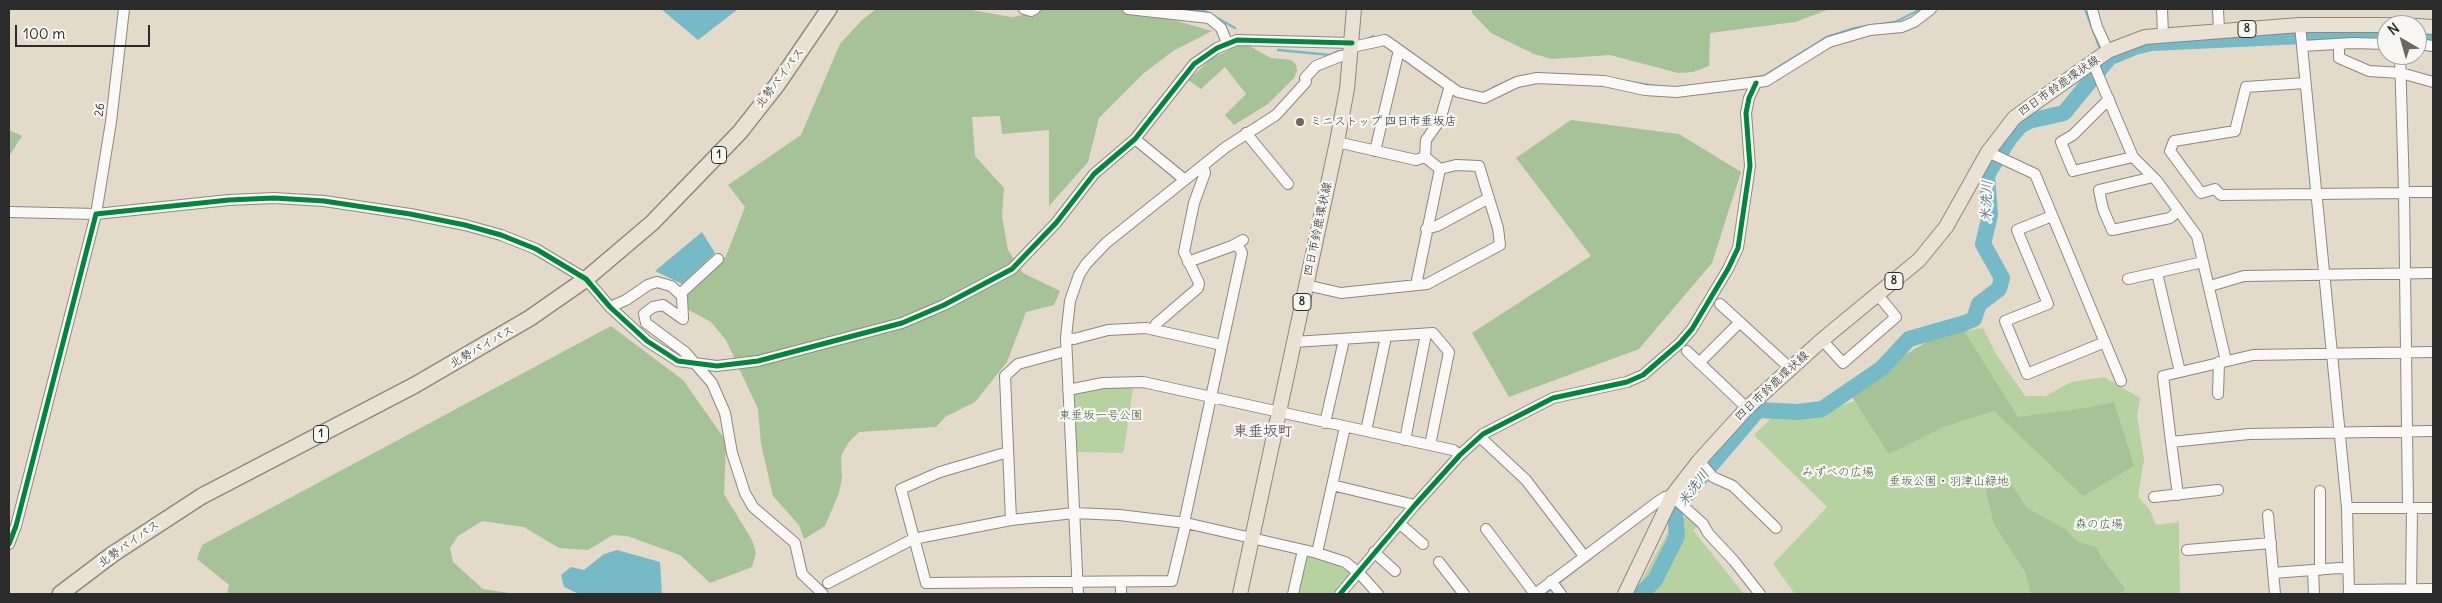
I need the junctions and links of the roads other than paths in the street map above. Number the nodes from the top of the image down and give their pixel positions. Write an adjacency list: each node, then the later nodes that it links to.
1 (124, 9): 47 (street, 26)
2 (829, 9): 57 (highway, 北勢バイパス / 1)
3 (1024, 9): 4 (street)
4 (1035, 9)
5 (1128, 9): 15 (street)
6 (1354, 9): 19 (main road, 四日市鈴鹿環状線 / 8)
7 (1931, 9): 25 (street)
8 (2092, 9): 21 (street)
9 (2162, 9): 14 (street)
10 (2218, 9): 13 (street)
11 (2377, 25): 12 (main road, 四日市鈴鹿環状線 / 8)
12 (2300, 27): 13 (main road, 四日市鈴鹿環状線 / 8); 18 (street)
13 (2219, 31): 14 (main road, 四日市鈴鹿環状線 / 8)
14 (2163, 34): 21 (main road, 四日市鈴鹿環状線 / 8)
15 (1227, 43): 19 (street); 30 (street)
16 (2339, 44): 17 (street); 18 (street); 23 (street)
17 (2377, 44)
18 (2302, 45): 26 (street)
19 (1352, 48): 20 (street); 29 (street); 31 (main road, 四日市鈴鹿環状線 / 8)
20 (1399, 50): 27 (street); 32 (street)
21 (2102, 56): 28 (street); 33 (main road, 四日市鈴鹿環状線 / 8)
22 (2401, 65): 23 (street)
23 (2401, 73): 24 (street); 42 (street)
24 (2433, 82)
25 (1756, 83): 27 (street); 98 (street)
26 (2305, 83): 43 (street); 43 (street)
27 (1448, 89): 34 (street)
28 (2109, 99): 35 (street); 35 (street)
29 (1246, 134): 36 (street); 40 (street)
30 (1135, 139): 39 (street); 82 (street)
31 (1337, 142): 32 (street); 59 (main road, 四日市鈴鹿環状線 / 8)
32 (1375, 151): 34 (street)
33 (1990, 153): 48 (street); 63 (main road, 四日市鈴鹿環状線 / 8)
34 (1425, 157): 37 (street)
35 (2134, 157): 38 (street)
36 (1203, 165): 39 (street); 51 (street)
37 (1440, 169): 44 (street); 49 (street)
38 (2153, 177): 46 (street); 46 (street)
39 (1185, 180): 69 (street)
40 (1288, 184)
41 (2433, 192): 42 (street)
42 (2404, 193): 43 (street); 53 (street)
43 (2316, 194): 55 (street)
44 (1489, 198): 49 (street); 60 (street)
45 (9, 212): 47 (street)
46 (2178, 212): 52 (street)
47 (96, 214): 57 (street); 125 (street, 26)
48 (2052, 216): 74 (street); 74 (street)
49 (1426, 229): 60 (street)
50 (718, 259): 62 (street)
51 (1188, 262): 67 (street); 75 (street)
52 (2203, 262): 54 (street); 61 (street)
53 (2405, 272): 55 (street); 56 (street); 78 (street)
54 (2156, 273): 58 (street); 85 (street)
55 (2325, 273): 61 (street); 80 (street)
56 (2433, 273)
57 (586, 279): 65 (street); 145 (highway, 北勢バイパス / 1)
58 (2128, 279)
59 (1306, 285): 60 (street); 73 (main road, 四日市鈴鹿環状線 / 8)
60 (1416, 285)
61 (2210, 286): 81 (street)
62 (680, 294): 65 (street); 82 (street)
63 (1878, 294): 72 (main road, 四日市鈴鹿環状線 / 8); 72 (street)
64 (1720, 304): 66 (street)
65 (610, 307): 82 (street)
66 (1740, 322): 83 (street); 84 (street)
67 (1154, 330): 69 (street); 75 (street)
68 (1426, 334): 70 (street); 99 (street); 101 (street)
69 (1066, 337): 76 (street)
70 (1386, 337): 71 (street); 94 (street)
71 (1344, 340): 73 (street); 92 (street)
72 (1822, 340): 84 (main road, 四日市鈴鹿環状線 / 8)
73 (1294, 342): 91 (main road, 四日市鈴鹿環状線 / 8)
74 (2104, 342): 86 (street)
75 (1222, 345): 89 (street)
76 (1066, 351): 87 (street); 102 (street)
77 (1687, 351): 83 (street)
78 (2407, 352): 79 (street); 80 (street); 96 (street)
79 (2433, 352)
80 (2332, 354): 81 (street); 97 (street)
81 (2222, 362): 85 (street); 88 (street)
82 (695, 363): 146 (street)
83 (1699, 363): 90 (street)
84 (1790, 369): 90 (main road, 四日市鈴鹿環状線 / 8)
85 (2180, 372): 100 (street)
86 (2121, 381)
87 (1068, 390): 89 (street); 115 (street)
88 (2218, 394)
89 (1210, 397): 91 (street); 118 (street)
90 (1747, 408): 104 (main road, 四日市鈴鹿環状線 / 8)
91 (1279, 412): 92 (street); 122 (main road, 四日市鈴鹿環状線 / 8)
92 (1326, 423): 93 (street)
93 (1345, 427): 94 (street); 105 (street)
94 (1366, 431): 99 (street)
95 (2433, 431): 96 (street)
96 (2408, 432): 97 (street); 113 (street)
97 (2339, 433): 100 (street); 112 (street)
98 (1480, 437): 103 (street); 131 (street)
99 (1405, 440): 101 (street)
100 (2172, 442): 108 (street)
101 (1430, 445): 103 (street)
102 (1008, 452): 117 (street); 123 (street)
103 (1460, 455): 111 (street)
104 (1701, 463): 110 (main road, 四日市鈴鹿環状線 / 8); 120 (street)
105 (1332, 485): 111 (street); 130 (street)
106 (2218, 490): 108 (street)
107 (2320, 491): 133 (street)
108 (2178, 494): 109 (street)
109 (2154, 497)
110 (1674, 498): 131 (street); 155 (main road, 四日市鈴鹿環状線 / 8); 156 (street)
111 (1415, 505): 119 (street)
112 (2348, 508): 113 (street); 134 (street)
113 (2410, 508): 114 (street); 144 (street)
114 (2433, 508)
115 (1074, 514): 117 (street); 118 (street); 138 (street)
116 (2268, 515): 124 (street)
117 (1011, 520): 123 (street)
118 (1185, 523): 122 (street); 139 (street)
119 (1399, 523): 126 (street); 129 (street)
120 (1776, 528)
121 (1486, 529): 154 (street)
122 (1252, 537): 127 (street); 149 (main road, 四日市鈴鹿環状線 / 8)
123 (913, 539): 138 (street); 140 (street)
124 (2271, 543): 128 (street); 137 (street)
125 (9, 544)
126 (1423, 544)
127 (1303, 550): 130 (street); 150 (street)
128 (2187, 550)
129 (1374, 552): 135 (street); 136 (street)
130 (1317, 553): 136 (street)
131 (1584, 556): 141 (street)
132 (1439, 562): 153 (street)
133 (2317, 570): 134 (street); 137 (street); 158 (street)
134 (2348, 570): 143 (street)
135 (1395, 571)
136 (1359, 573): 151 (street); 152 (street)
137 (2273, 573): 157 (street)
138 (1077, 582): 139 (street); 147 (street)
139 (1121, 582): 148 (street)
140 (828, 583)
141 (1555, 587): 154 (street)
142 (2433, 589): 144 (street)
143 (2349, 592): 144 (street)
144 (2411, 592)
145 (60, 594)
146 (823, 594)
147 (1078, 594)
148 (1121, 594)
149 (1240, 594)
150 (1293, 594)
151 (1340, 594)
152 (1378, 594)
153 (1464, 594)
154 (1535, 594)
155 (1626, 594)
156 (1760, 594)
157 (2275, 594)
158 (2314, 594)

